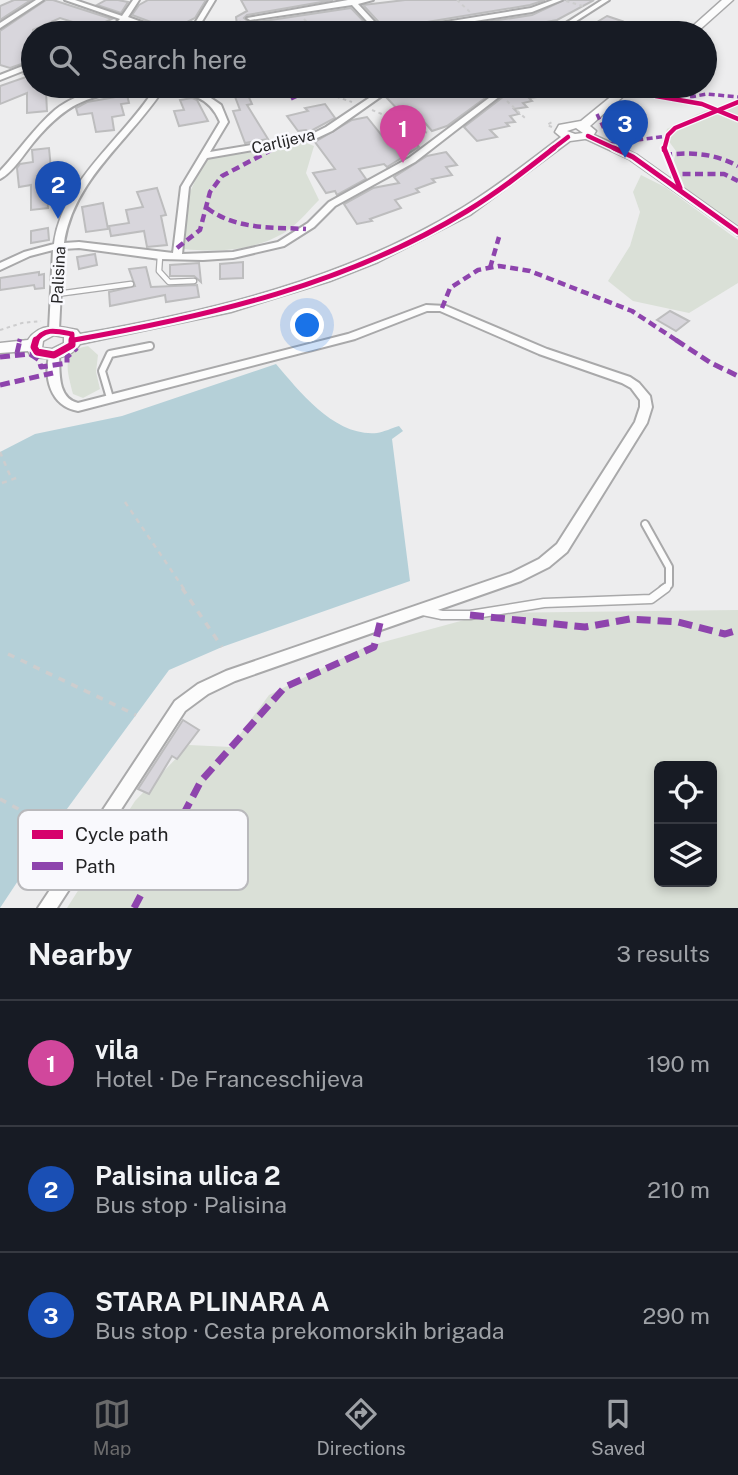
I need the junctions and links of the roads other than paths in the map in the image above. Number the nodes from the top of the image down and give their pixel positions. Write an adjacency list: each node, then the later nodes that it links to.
1 (40, 0): 19 (street)
2 (68, 0): 10 (street)
3 (136, 0): 10 (street)
4 (212, 0): 14 (street)
5 (370, 0): 9 (street)
6 (561, 0): 16 (street)
7 (606, 0): 17 (street)
8 (728, 0): 18 (main road)
9 (352, 1): 11 (street); 15 (street)
10 (123, 17): 12 (street); 13 (street)
11 (250, 18)
12 (121, 21)
13 (134, 21)
14 (199, 21)
15 (371, 21)
16 (463, 21)
17 (573, 21)
18 (704, 21)
19 (0, 26)
20 (21, 69): 21 (street)
21 (0, 78)
22 (83, 98): 30 (street)
23 (153, 98): 32 (street, Palisina)
24 (206, 98): 29 (street)
25 (375, 98): 29 (street, Carlijeva)
26 (493, 98): 34 (street)
27 (618, 98): 28 (main road)
28 (586, 131): 31 (street); 40 (main road)
29 (202, 156): 34 (street)
30 (0, 176)
31 (738, 232)
32 (60, 246): 33 (street); 35 (street); 38 (street, Palisina)
33 (160, 256): 34 (street); 36 (lane)
34 (177, 257)
35 (0, 267)
36 (194, 281)
37 (131, 284): 38 (lane)
38 (57, 294): 39 (street, Palisina)
39 (55, 325): 40 (main road); 41 (main road)
40 (74, 340): 44 (main road)
41 (34, 345): 43 (main road); 44 (main road)
42 (150, 346): 45 (lane)
43 (0, 348)
44 (54, 355): 45 (street)
45 (110, 398): 47 (street)
46 (645, 524): 47 (lane)
47 (420, 610): 48 (street)
48 (112, 810)
49 (59, 890): 50 (street)
50 (47, 908)

